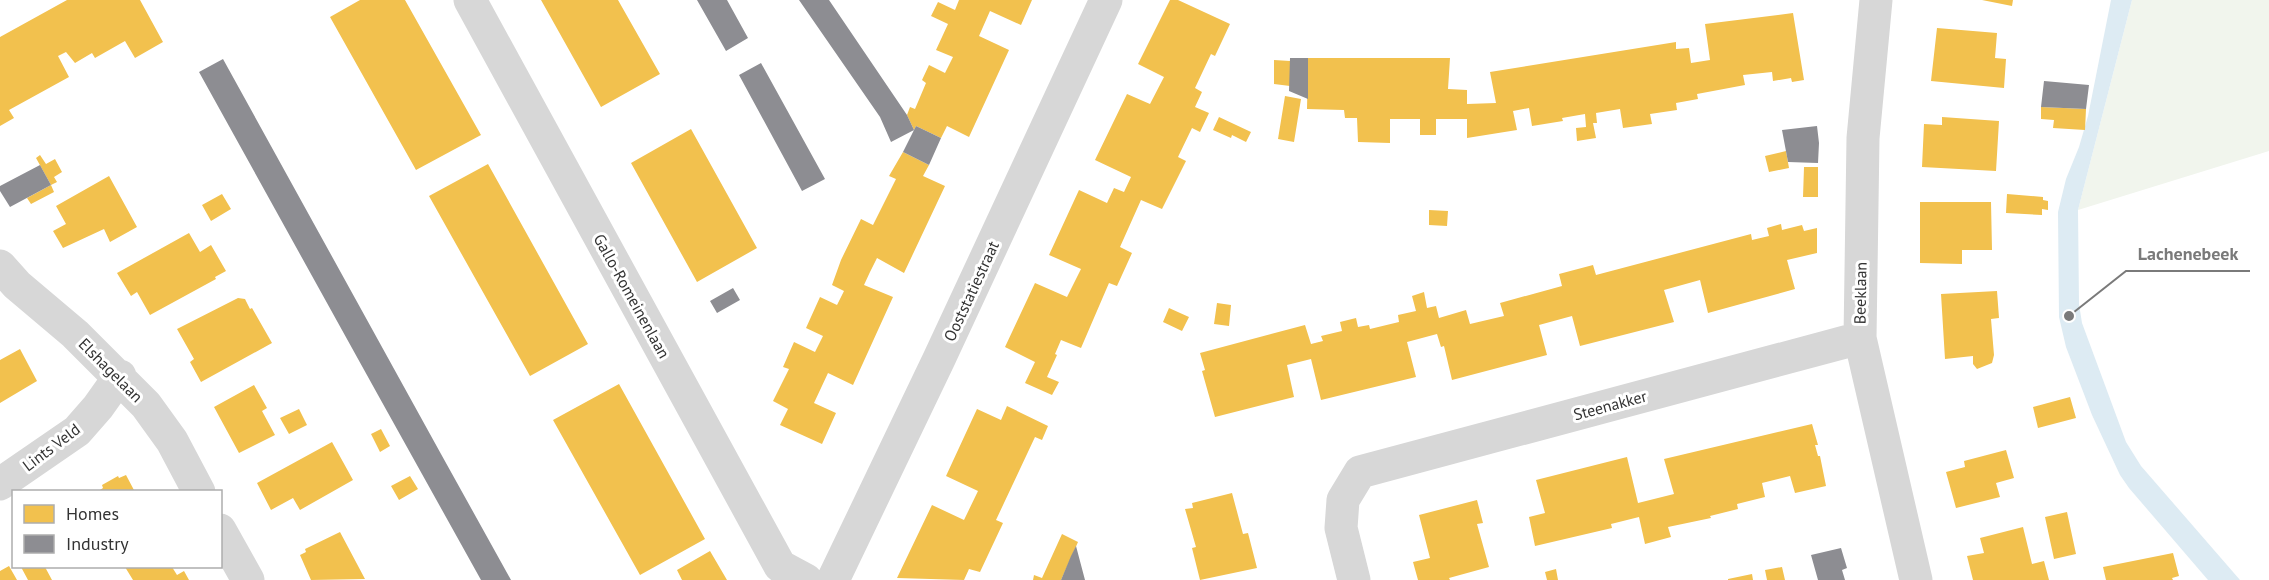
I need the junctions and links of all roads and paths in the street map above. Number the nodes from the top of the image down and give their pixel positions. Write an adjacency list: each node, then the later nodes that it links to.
1 (470, 0): 11 (street, Gallo-Romeinenlaan)
2 (1106, 0): 12 (street, Ooststatiestraat)
3 (1876, 0): 5 (street, Beeklaan)
4 (0, 267): 6 (street, Elshagelaan)
5 (1860, 338): 13 (street, Steenakker); 14 (street, Beeklaan)
6 (120, 376): 7 (street, Lints Veld); 8 (street, Elshagelaan)
7 (0, 484)
8 (198, 490)
9 (222, 534): 10 (street)
10 (248, 580)
11 (806, 580)
12 (833, 580)
13 (1354, 580)
14 (1916, 580)

